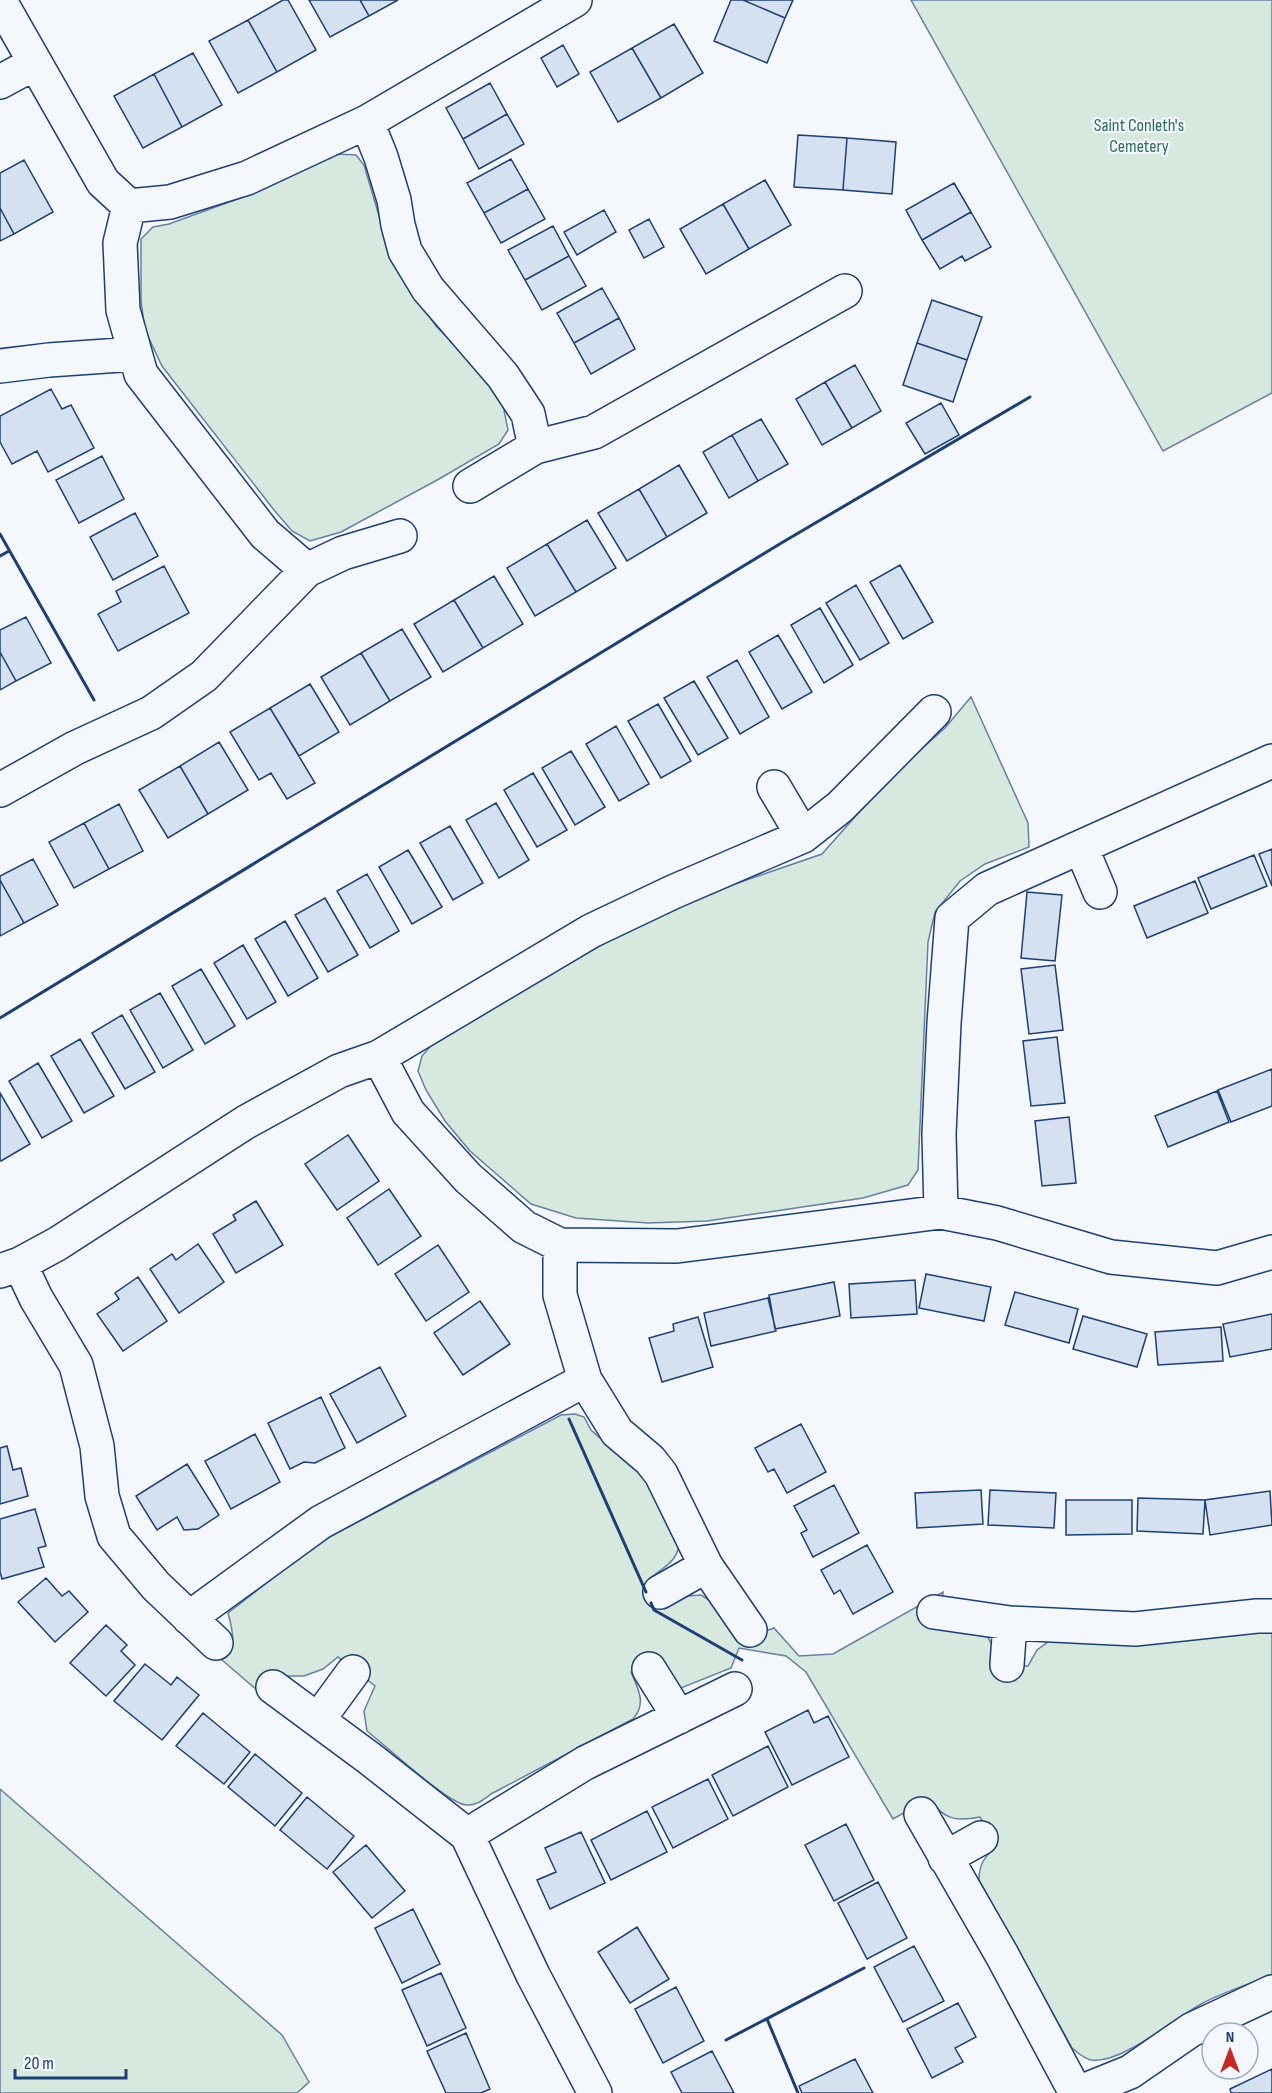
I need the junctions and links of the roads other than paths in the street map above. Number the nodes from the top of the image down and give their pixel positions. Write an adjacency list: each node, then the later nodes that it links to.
1 (575, 0): 5 (street)
2 (0, 1): 3 (street)
3 (35, 63): 4 (street); 6 (street)
4 (0, 82)
5 (367, 122): 6 (street); 10 (street)
6 (129, 206): 8 (street)
7 (844, 291): 10 (street)
8 (135, 354): 9 (street); 13 (street)
9 (0, 366)
10 (535, 447): 11 (street)
11 (470, 486)
12 (400, 536): 13 (street)
13 (307, 570): 17 (street)
14 (934, 712): 18 (street)
15 (1272, 761): 19 (street)
16 (774, 787): 18 (street)
17 (0, 790)
18 (803, 836): 21 (street)
19 (1081, 847): 20 (street); 22 (street)
20 (1100, 892)
21 (380, 1057): 23 (street); 25 (street)
22 (941, 1212): 23 (street); 24 (street)
23 (560, 1245): 26 (street)
24 (1272, 1252)
25 (10, 1267): 31 (street)
26 (585, 1380): 27 (street); 31 (street)
27 (706, 1566): 28 (street); 33 (street)
28 (660, 1592)
29 (934, 1612): 32 (street)
30 (1272, 1616): 32 (street)
31 (189, 1618): 34 (street)
32 (1010, 1623): 35 (street)
33 (750, 1630)
34 (216, 1643)
35 (1007, 1665)
36 (649, 1669): 40 (street)
37 (352, 1672): 41 (street)
38 (273, 1687): 41 (street)
39 (735, 1689): 40 (street)
40 (679, 1717): 43 (street)
41 (318, 1720): 43 (street)
42 (921, 1814): 45 (street)
43 (467, 1835): 47 (street)
44 (981, 1838): 45 (street)
45 (945, 1858): 48 (street)
46 (1272, 1992): 48 (street)
47 (595, 2093)
48 (1077, 2093)

